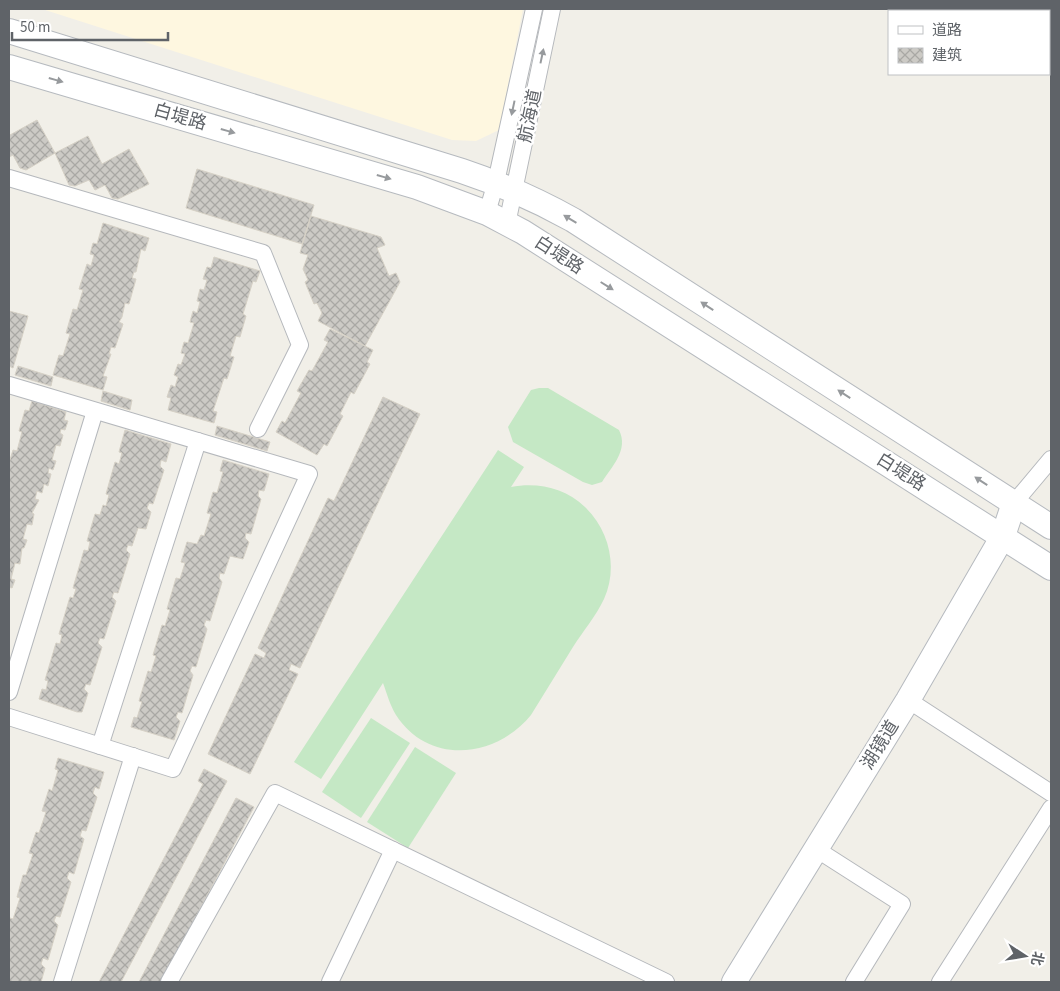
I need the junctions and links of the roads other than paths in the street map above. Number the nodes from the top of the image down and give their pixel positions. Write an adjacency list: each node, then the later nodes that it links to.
1 (534, 9): 6 (street, 航海道, one-way to 6)
2 (552, 9): 6 (street, 航海道, one-way to 2)
3 (9, 31): 6 (main road, 白堤路)
4 (9, 67): 7 (main road, 白堤路, one-way to 7)
5 (9, 178): 10 (street)
6 (505, 186): 7 (street, 航海道); 13 (main road, 白堤路, one-way to 6)
7 (497, 218): 15 (main road, 白堤路, one-way to 15)
8 (9, 385): 9 (street)
9 (96, 411): 11 (street); 17 (street)
10 (258, 429)
11 (198, 441): 20 (street); 21 (street)
12 (1051, 459): 13 (street)
13 (1014, 503): 14 (main road, 白堤路); 15 (main road, 湖镜道)
14 (1051, 527)
15 (1003, 536): 16 (main road, 白堤路); 18 (main road, 湖镜道)
16 (1051, 568)
17 (9, 692)
18 (908, 700): 22 (street); 24 (main road, 湖镜道)
19 (9, 717): 20 (street)
20 (100, 746): 21 (street)
21 (132, 756): 26 (street)
22 (1051, 792)
23 (1051, 808): 32 (street)
24 (816, 849): 30 (main road, 湖镜道); 31 (street)
25 (393, 850): 27 (street); 28 (street); 29 (street)
26 (62, 982)
27 (169, 982)
28 (330, 982)
29 (666, 982)
30 (734, 982)
31 (854, 982)
32 (940, 982)

